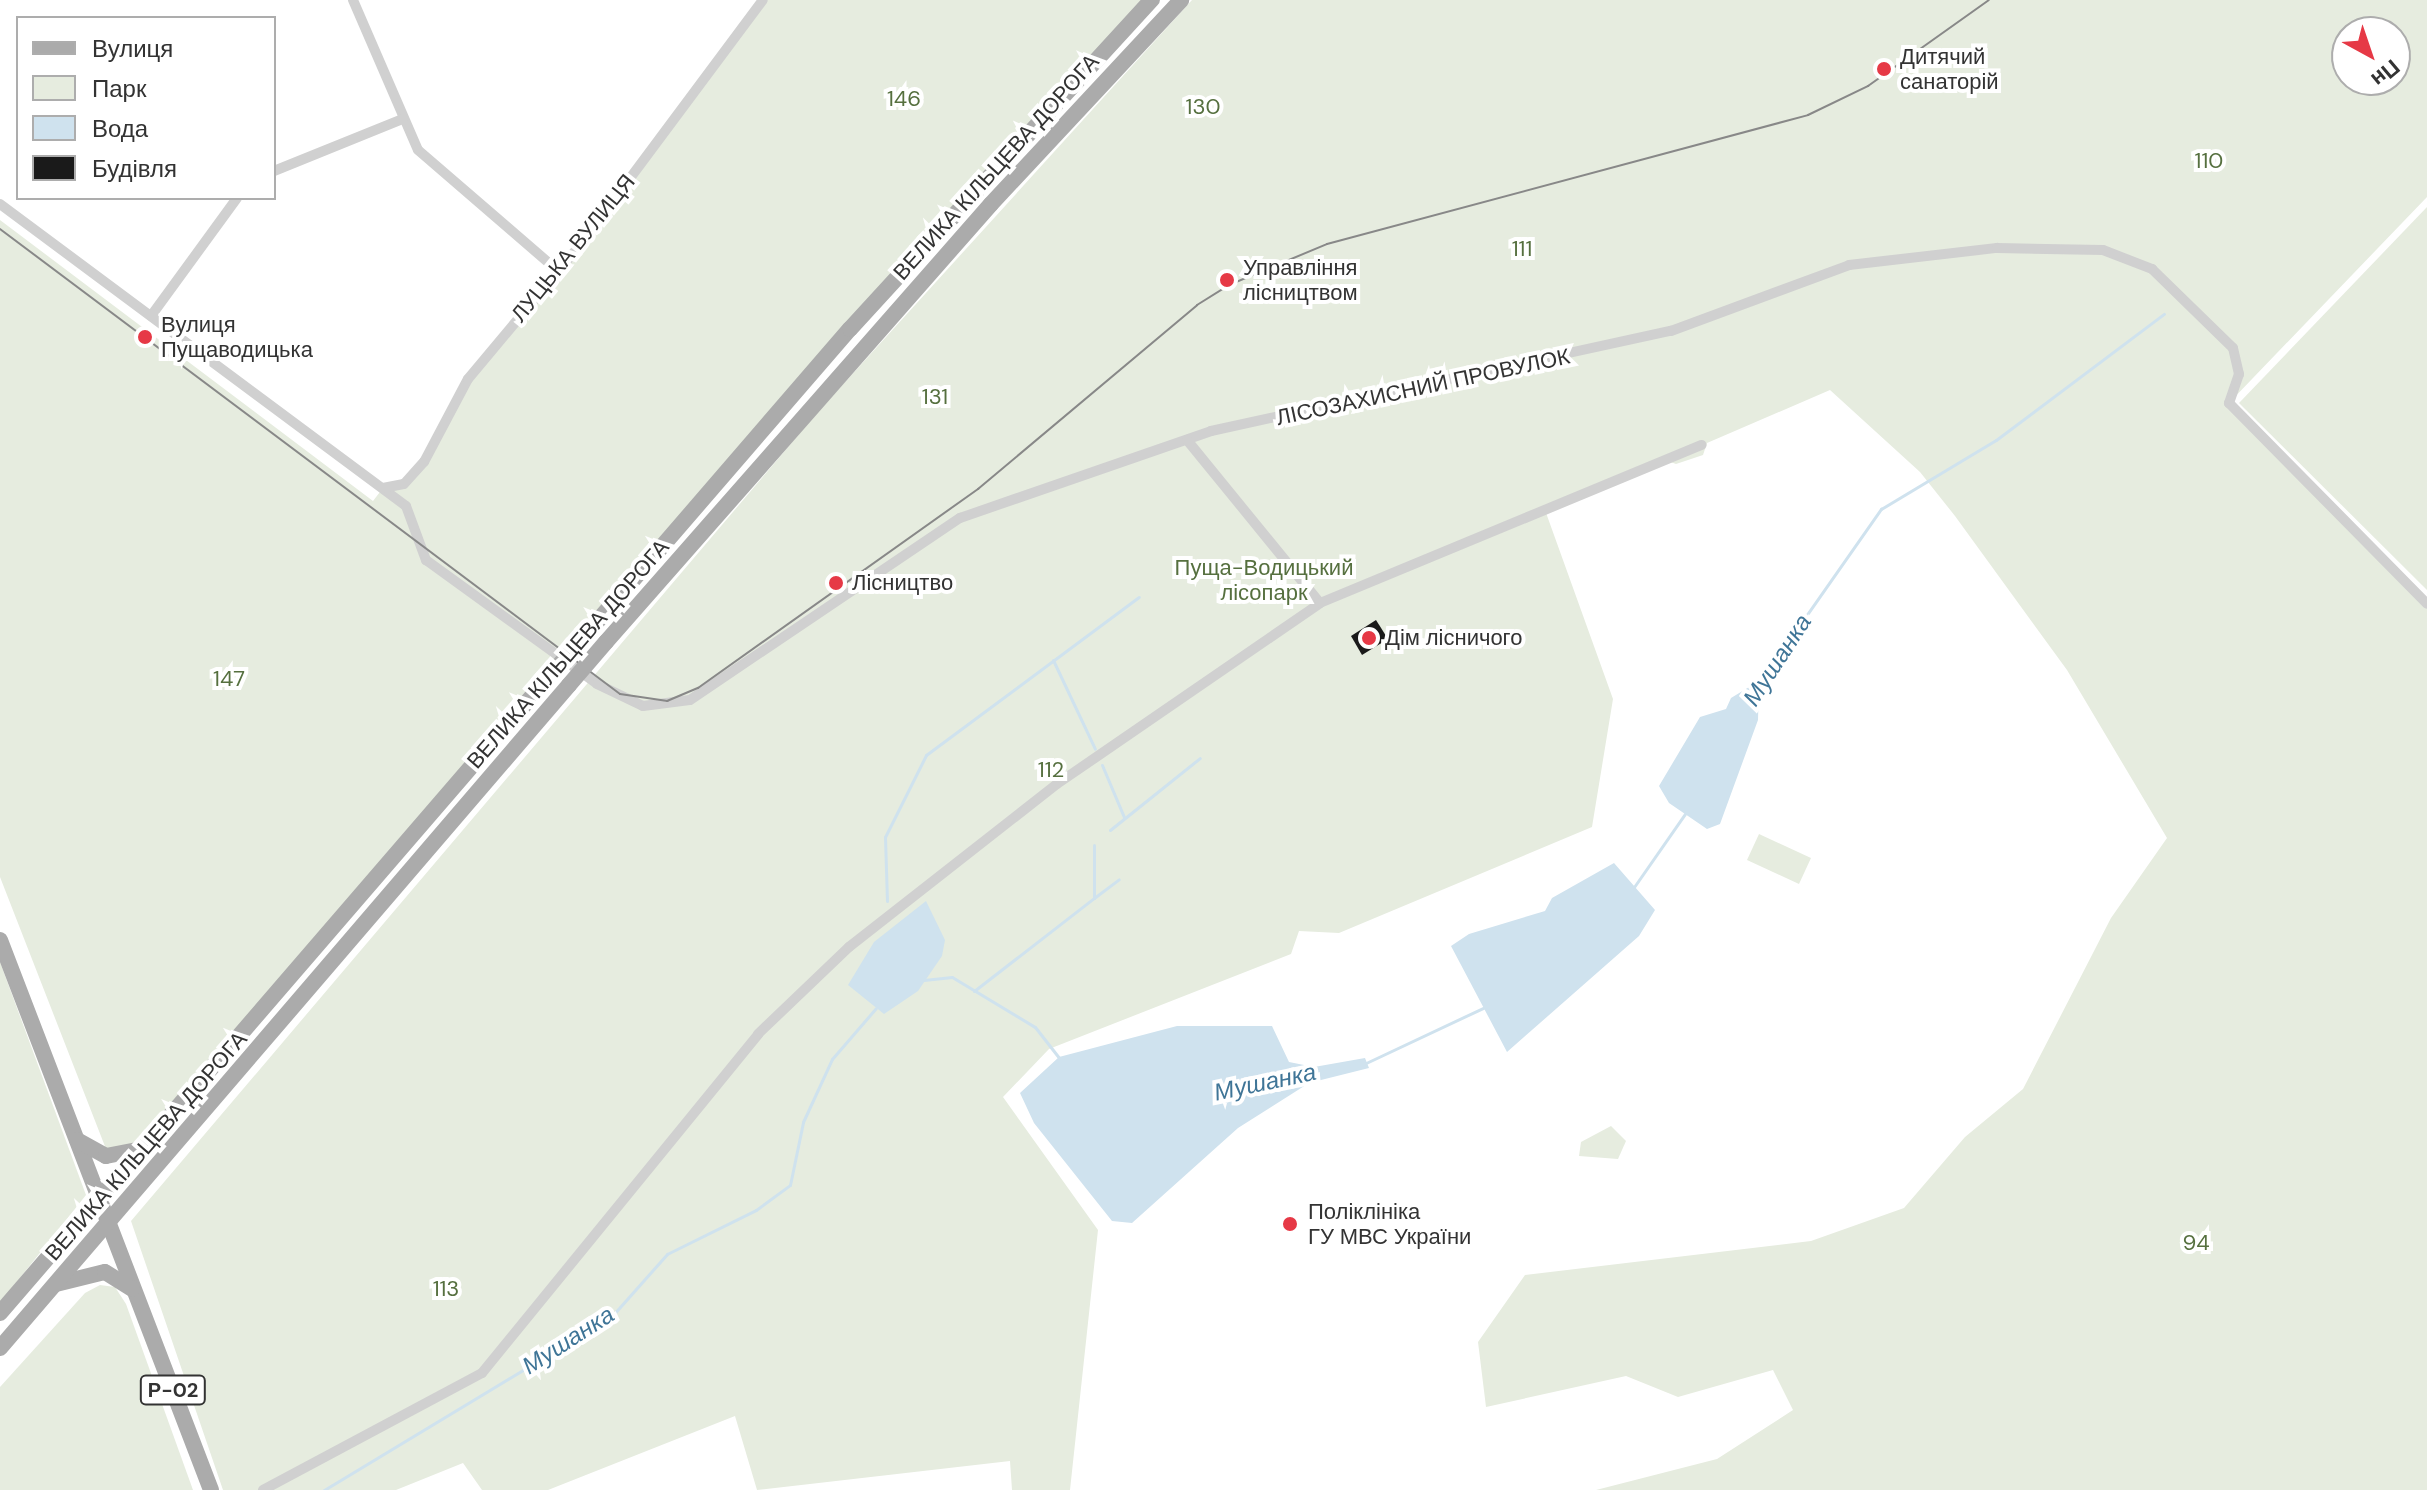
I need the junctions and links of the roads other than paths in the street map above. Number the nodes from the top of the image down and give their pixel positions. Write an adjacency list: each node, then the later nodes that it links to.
1 (353, 0): 5 (street)
2 (763, 0): 9 (street, ЛУЦЬКА ВУЛИЦЯ)
3 (1152, 0): 18 (main road, ВЕЛИКА КІЛЬЦЕВА ДОРОГА, bridge)
4 (1181, 0): 20 (main road, ВЕЛИКА КІЛЬЦЕВА ДОРОГА, bridge)
5 (403, 119): 6 (street); 9 (street)
6 (276, 170)
7 (236, 200): 10 (street)
8 (0, 204): 10 (street, ЛІСОЗАХИСНИЙ ПРОВУЛОК)
9 (556, 269): 13 (street, ЛУЦЬКА ВУЛИЦЯ)
10 (151, 316): 13 (street, ЛІСОЗАХИСНИЙ ПРОВУЛОК)
11 (1187, 440): 13 (street, ЛІСОЗАХИСНИЙ ПРОВУЛОК); 14 (street); 15 (street, ЛІСОЗАХИСНИЙ ПРОВУЛОК)
12 (1702, 445): 14 (street)
13 (383, 488)
14 (1320, 603): 26 (street)
15 (2427, 604)
16 (0, 940): 17 (main road)
17 (75, 1139): 18 (main road); 19 (main road)
18 (149, 1147): 19 (main road, ВЕЛИКА КІЛЬЦЕВА ДОРОГА)
19 (100, 1202): 20 (main road, Р-02); 23 (main road, ВЕЛИКА КІЛЬЦЕВА ДОРОГА)
20 (109, 1225): 21 (main road, ВЕЛИКА КІЛЬЦЕВА ДОРОГА); 22 (main road, Р-02)
21 (56, 1284): 22 (main road); 24 (main road, ВЕЛИКА КІЛЬЦЕВА ДОРОГА)
22 (135, 1291): 25 (main road, Р-02)
23 (0, 1313)
24 (0, 1348)
25 (211, 1490)
26 (263, 1490)

